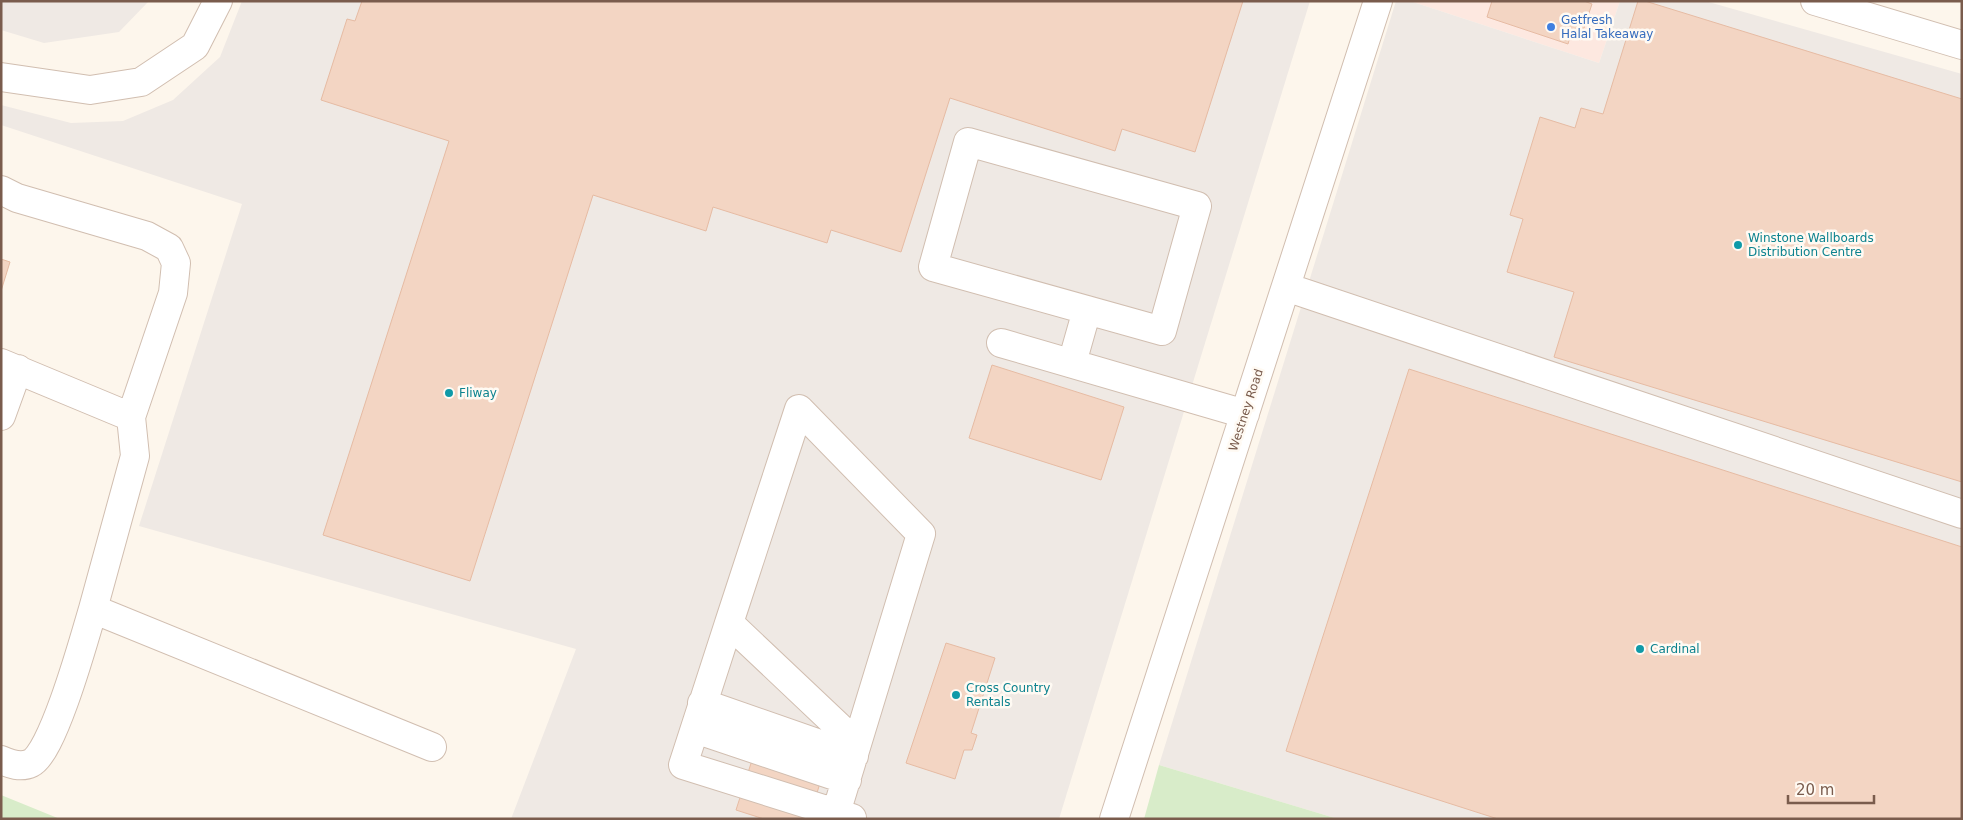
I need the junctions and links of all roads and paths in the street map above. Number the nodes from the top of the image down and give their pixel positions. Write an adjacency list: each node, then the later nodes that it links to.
1 (218, 1): 5 (street)
2 (1378, 1): 7 (street, Westney Road)
3 (1815, 1): 4 (street)
4 (1962, 45)
5 (4, 86)
6 (1, 190): 14 (street)
7 (1286, 286): 12 (street, Westney Road); 15 (street)
8 (1087, 310): 8 (street); 10 (street)
9 (1001, 343): 10 (street)
10 (1072, 363): 12 (street)
11 (10, 366): 13 (street); 14 (street)
12 (1245, 414): 24 (street, Westney Road)
13 (1, 416)
14 (131, 417): 16 (street)
15 (1962, 514)
16 (93, 609): 20 (street); 21 (street)
17 (729, 623): 18 (street); 22 (street); 22 (street)
18 (702, 704): 19 (street); 22 (street)
19 (695, 729): 22 (street); 23 (street)
20 (432, 747)
21 (1, 760)
22 (852, 760): 23 (street)
23 (845, 816)
24 (1114, 819)

